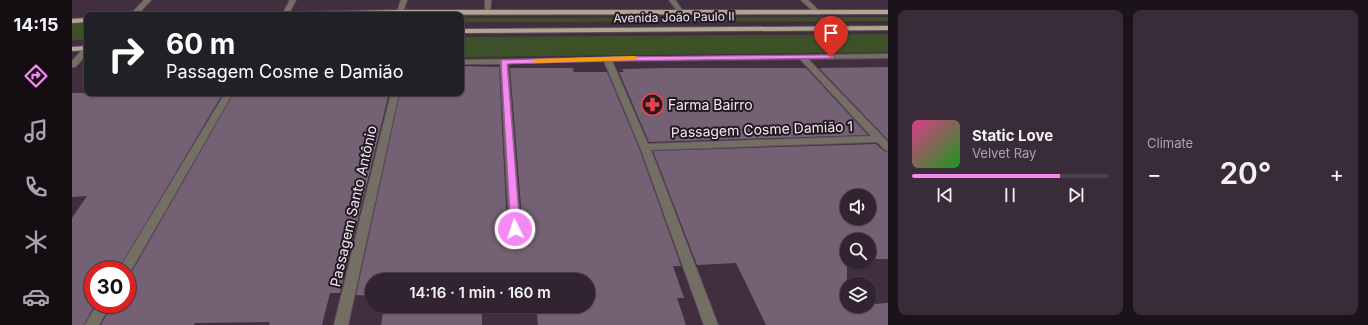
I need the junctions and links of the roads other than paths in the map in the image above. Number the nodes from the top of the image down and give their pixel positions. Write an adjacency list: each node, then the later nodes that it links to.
1 (148, 0): 8 (street)
2 (293, 0): 9 (street)
3 (404, 0): 10 (street)
4 (488, 0): 11 (street)
5 (672, 0): 7 (street)
6 (804, 0): 12 (street)
7 (680, 11): 11 (main road, Avenida João Paulo II); 12 (main road, Avenida João Paulo II)
8 (136, 12)
9 (286, 12)
10 (400, 12): 11 (main road, Avenida João Paulo II)
11 (488, 12)
12 (818, 12): 13 (main road, Avenida João Paulo II)
13 (888, 12)
14 (84, 20): 15 (main road)
15 (72, 21)
16 (888, 28): 17 (main road, Avenida João Paulo II)
17 (464, 31)
18 (72, 49): 19 (main road)
19 (84, 49)
20 (84, 52): 26 (street)
21 (888, 56): 22 (street)
22 (802, 57): 23 (street); 29 (street)
23 (607, 59): 25 (street); 30 (street)
24 (464, 62): 25 (street)
25 (504, 62): 32 (street)
26 (72, 65)
27 (227, 96): 33 (street)
28 (394, 96): 36 (street, Passagem Santo Antônio)
29 (879, 139): 30 (street, Passagem Cosme Damião 1); 31 (street)
30 (645, 147): 37 (street)
31 (888, 148)
32 (516, 244)
33 (129, 261)
34 (99, 313): 35 (street)
35 (92, 325)
36 (341, 325)
37 (712, 325)

